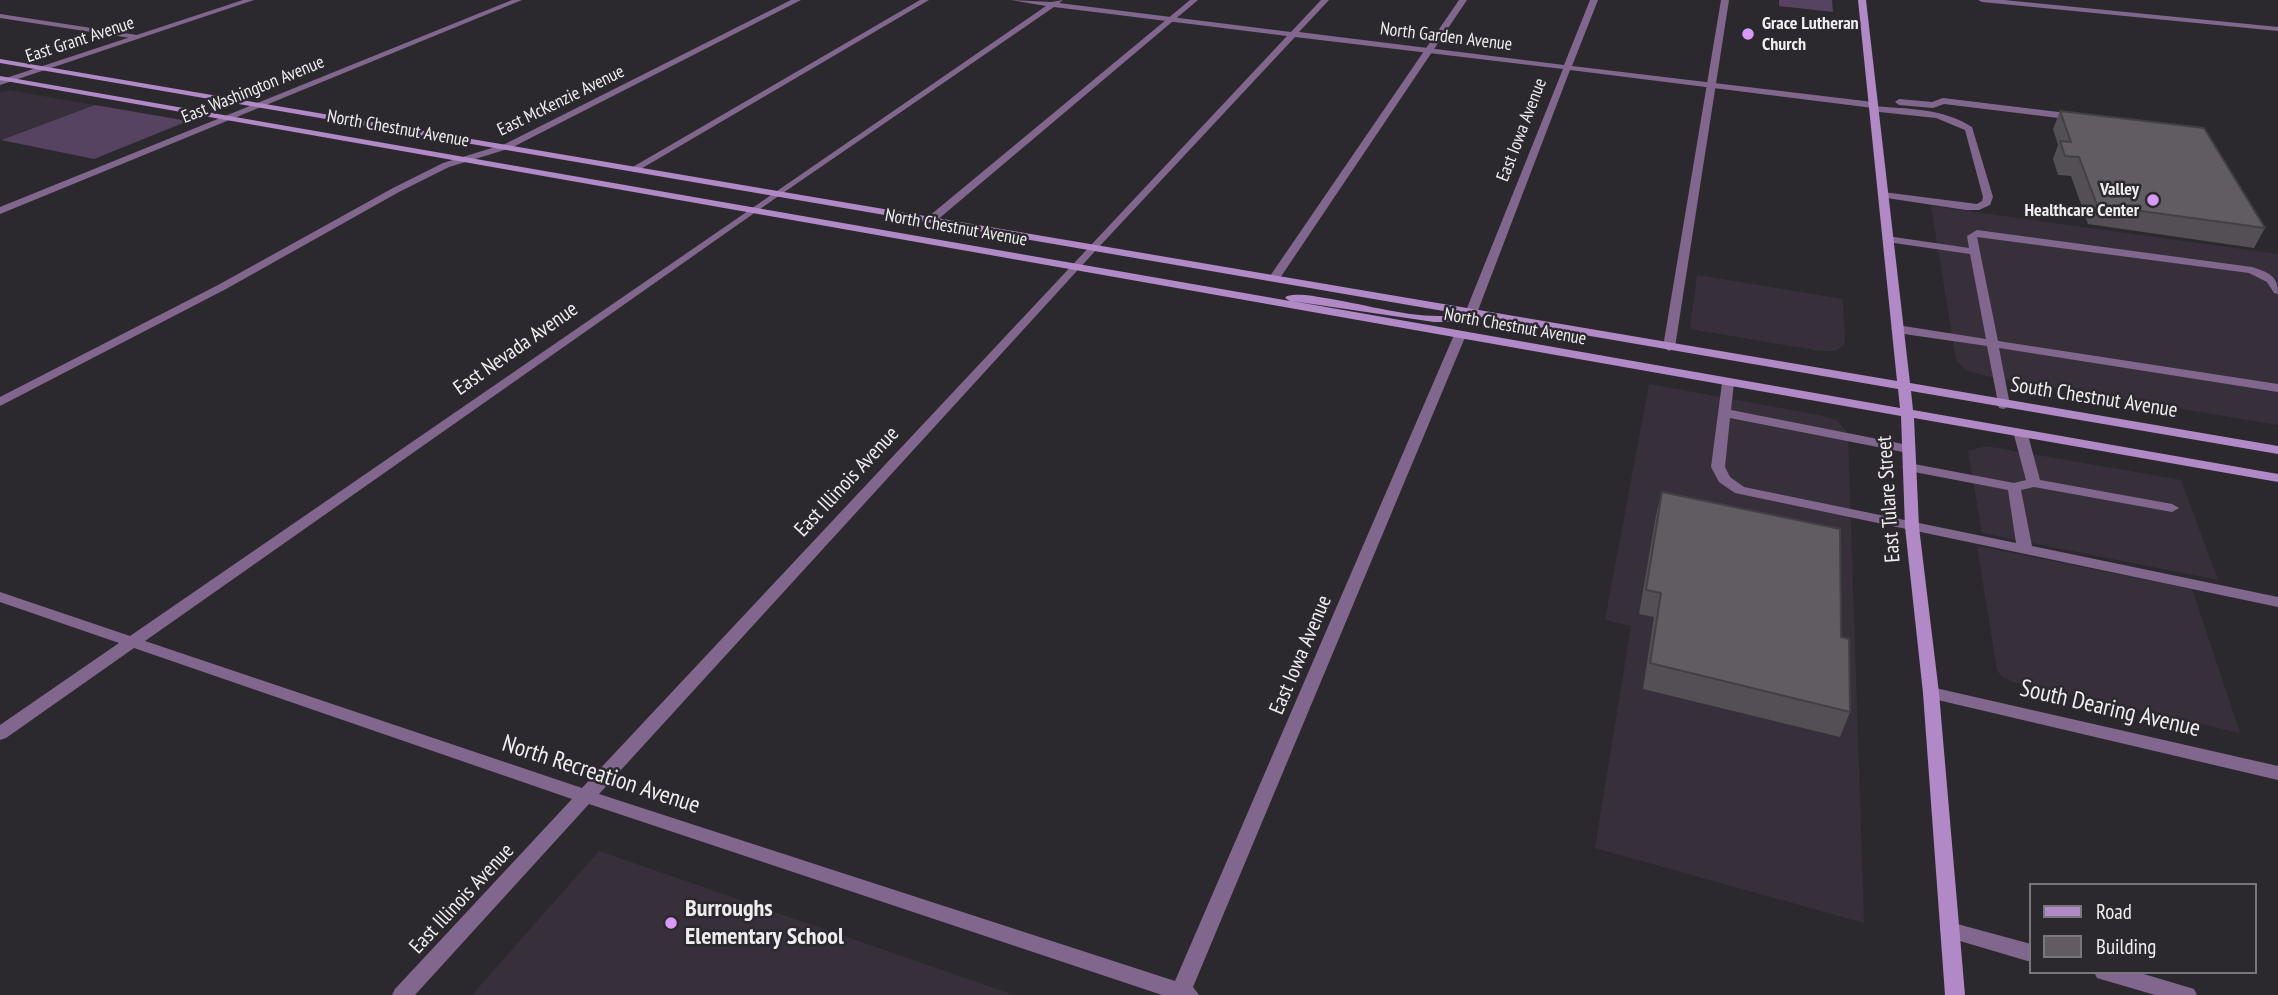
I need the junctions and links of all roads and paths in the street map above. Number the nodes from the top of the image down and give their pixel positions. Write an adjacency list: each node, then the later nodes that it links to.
1 (250, 0): 20 (street, East Grant Avenue)
2 (518, 0): 29 (street, East Washington Avenue)
3 (797, 0): 33 (street, East McKenzie Avenue)
4 (925, 0): 35 (street)
5 (1015, 0): 14 (street, North Garden Avenue)
6 (1194, 0): 17 (street)
7 (1325, 0): 19 (street, East Illinois Avenue)
8 (1463, 0): 21 (street)
9 (1594, 0): 23 (street, East Iowa Avenue)
10 (1726, 0): 28 (street)
11 (1862, 0): 30 (main road, East Tulare Street)
12 (1982, 0): 15 (street)
13 (2092, 0): 15 (street)
14 (1056, 2): 17 (street, North Garden Avenue); 36 (street, East Nevada Avenue)
15 (2098, 11): 18 (street)
16 (0, 16): 20 (street)
17 (1172, 19): 19 (street, North Garden Avenue); 40 (street)
18 (2278, 29)
19 (1294, 35): 21 (street, North Garden Avenue); 42 (street, East Illinois Avenue)
20 (137, 37): 24 (street, East Grant Avenue)
21 (1431, 51): 23 (street, North Garden Avenue); 45 (street)
22 (0, 61): 24 (main road, North Chestnut Avenue)
23 (1568, 67): 28 (street, North Garden Avenue); 48 (street, East Iowa Avenue)
24 (44, 68): 26 (street, East Grant Avenue); 29 (main road, North Chestnut Avenue)
25 (0, 78): 26 (main road, North Chestnut Avenue)
26 (10, 79): 27 (street, East Grant Avenue); 31 (main road, North Chestnut Avenue)
27 (0, 83)
28 (1712, 86): 30 (street, North Garden Avenue); 52 (street)
29 (258, 104): 31 (street, East Washington Avenue); 33 (main road, North Chestnut Avenue)
30 (1873, 104): 32 (street); 37 (main road, East Tulare Street); 37 (street)
31 (227, 117): 34 (main road, North Chestnut Avenue); 39 (street, East Washington Avenue)
32 (2079, 117)
33 (508, 146): 34 (street, East McKenzie Avenue); 35 (main road, North Chestnut Avenue)
34 (468, 158): 38 (main road, North Chestnut Avenue); 56 (street, East McKenzie Avenue)
35 (636, 168): 36 (main road, North Chestnut Avenue)
36 (777, 192): 38 (street, East Nevada Avenue); 40 (main road, North Chestnut Avenue)
37 (1883, 195): 41 (main road, East Tulare Street)
38 (752, 210): 44 (main road, North Chestnut Avenue); 72 (street, East Nevada Avenue)
39 (0, 211)
40 (932, 219): 42 (main road, North Chestnut Avenue)
41 (1887, 239): 43 (street); 49 (main road, East Tulare Street)
42 (1093, 247): 44 (street, East Illinois Avenue); 45 (main road, North Chestnut Avenue)
43 (1976, 252): 46 (street); 51 (street)
44 (1075, 267): 47 (main road, North Chestnut Avenue); 76 (street, East Illinois Avenue)
45 (1274, 279): 48 (main road, North Chestnut Avenue)
46 (2278, 291)
47 (1262, 300): 48 (main road); 50 (main road, North Chestnut Avenue)
48 (1471, 313): 52 (main road, North Chestnut Avenue)
49 (1897, 330): 51 (street); 54 (main road, East Tulare Street)
50 (1460, 335): 53 (main road, North Chestnut Avenue); 80 (street, East Iowa Avenue)
51 (1993, 344): 55 (street); 57 (street)
52 (1669, 347): 54 (main road, North Chestnut Avenue)
53 (1728, 383): 58 (street); 59 (main road, North Chestnut Avenue)
54 (1903, 387): 57 (main road, South Chestnut Avenue); 59 (main road, East Tulare Street)
55 (2278, 388)
56 (0, 402)
57 (2004, 405): 62 (main road, South Chestnut Avenue)
58 (1724, 413): 61 (street); 68 (street)
59 (1906, 415): 60 (main road); 61 (main road, East Tulare Street)
60 (2021, 435): 64 (main road); 65 (street)
61 (1909, 449): 63 (main road, East Tulare Street)
62 (2278, 450)
63 (1909, 467): 66 (street); 68 (main road, East Tulare Street)
64 (2278, 478)
65 (2035, 483): 66 (street); 67 (street)
66 (2014, 487): 69 (street)
67 (2172, 508)
68 (1912, 527): 69 (street); 73 (main road, East Tulare Street)
69 (2025, 550): 71 (street)
70 (0, 597): 72 (street, North Recreation Avenue)
71 (2278, 602)
72 (131, 643): 74 (street, East Nevada Avenue); 76 (street, North Recreation Avenue)
73 (1931, 693): 75 (street, South Dearing Avenue); 77 (main road, East Tulare Street)
74 (0, 734)
75 (2278, 773)
76 (585, 796): 80 (street, North Recreation Avenue); 81 (street, East Illinois Avenue)
77 (1950, 930): 78 (street); 82 (main road, East Tulare Street)
78 (2030, 953)
79 (2111, 974): 83 (street)
80 (1185, 994)
81 (402, 995)
82 (1955, 995)
83 (2187, 995)

